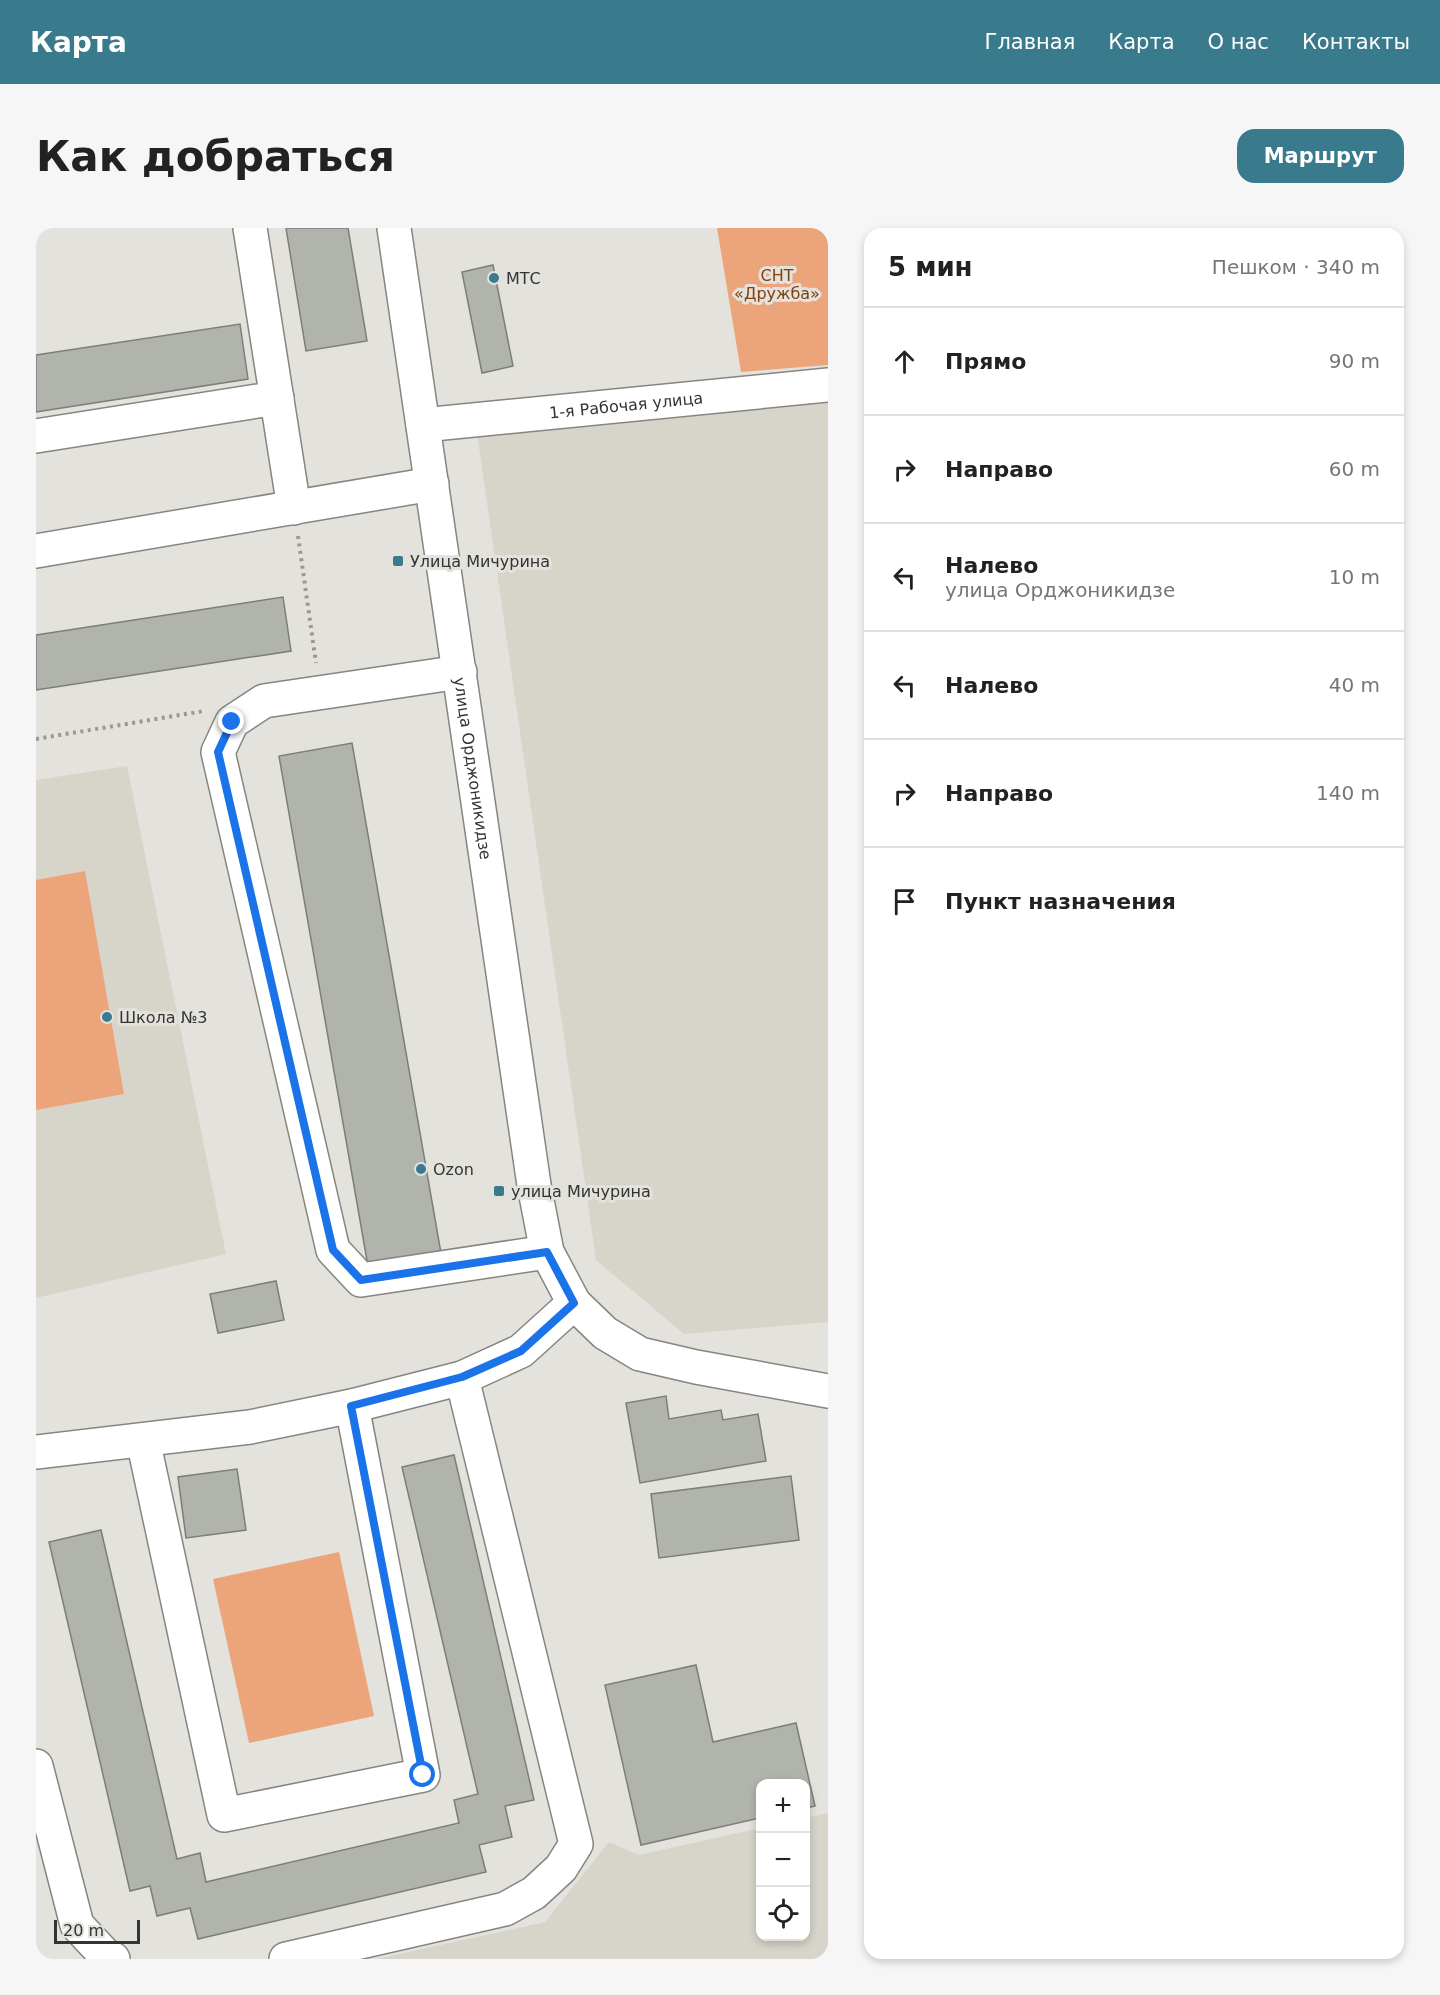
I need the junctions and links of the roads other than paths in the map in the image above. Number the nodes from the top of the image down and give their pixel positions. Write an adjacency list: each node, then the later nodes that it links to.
1 (250, 228): 4 (street)
2 (394, 228): 5 (street, улица Орджоникидзе)
3 (828, 385): 5 (street, 1-я Рабочая улица)
4 (277, 398): 6 (street); 8 (street)
5 (423, 425): 7 (street, улица Орджоникидзе)
6 (36, 436)
7 (432, 484): 8 (street); 10 (street, улица Орджоникидзе)
8 (294, 508): 9 (street)
9 (36, 551)
10 (460, 672): 11 (street, улица Орджоникидзе); 11 (street)
11 (547, 1252): 12 (street, улица Орджоникидзе)
12 (574, 1303): 13 (street); 14 (street, улица Орджоникидзе)
13 (462, 1377): 15 (street); 20 (street)
14 (828, 1391)
15 (351, 1406): 16 (street); 16 (street)
16 (143, 1440): 17 (street)
17 (36, 1452)
18 (36, 1766): 19 (street)
19 (113, 1959)
20 (286, 1959)

